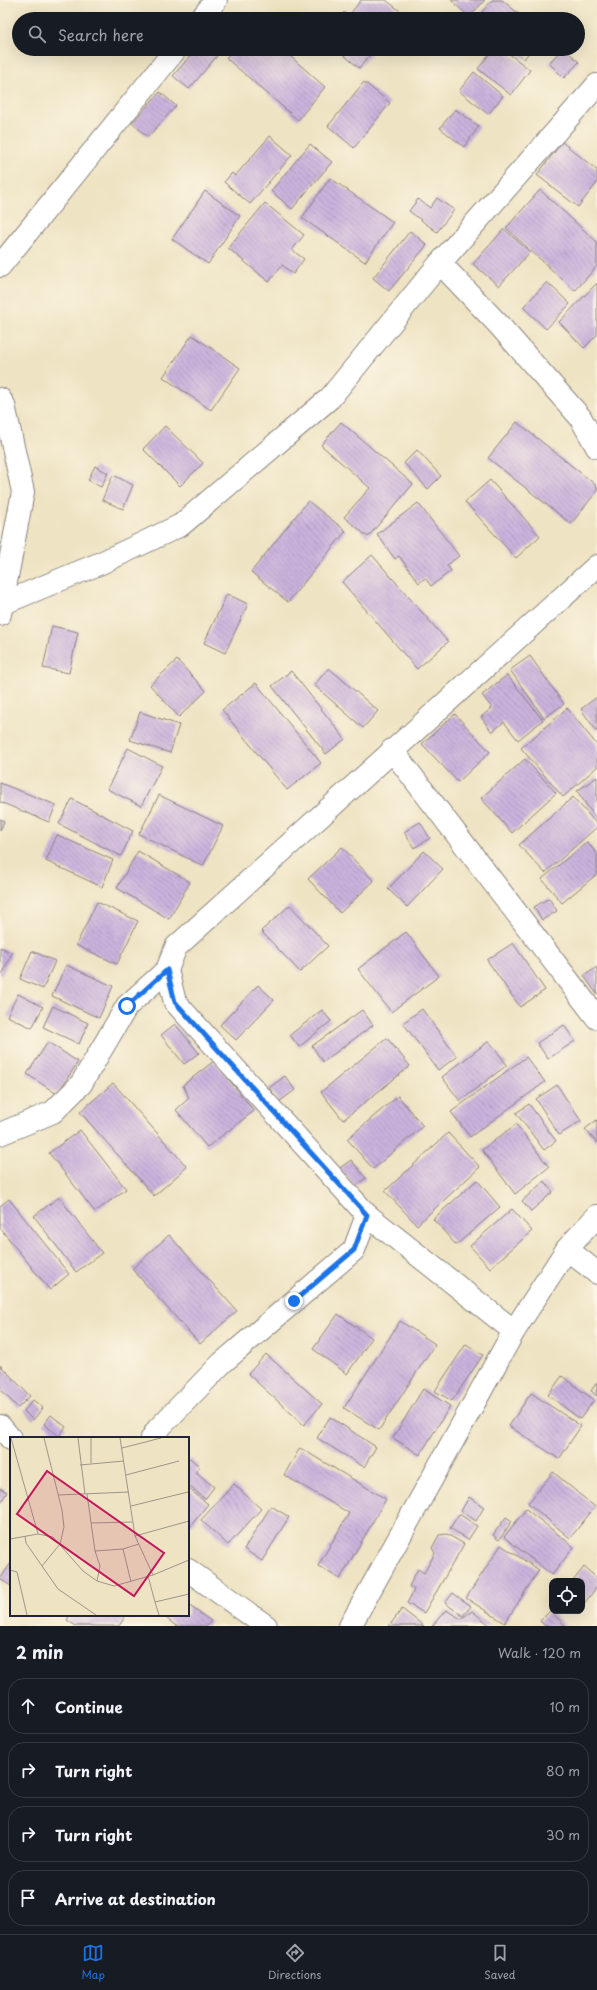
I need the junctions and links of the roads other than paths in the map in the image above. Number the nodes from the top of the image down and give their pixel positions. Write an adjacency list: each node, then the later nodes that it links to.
1 (216, 0): 2 (street)
2 (207, 12)
3 (170, 56): 6 (street)
4 (597, 85): 5 (street)
5 (440, 263): 8 (street); 10 (street)
6 (0, 266)
7 (0, 399): 10 (street)
8 (597, 447)
9 (597, 566): 11 (street)
10 (1, 607)
11 (392, 750): 12 (street); 13 (street)
12 (167, 970): 14 (street); 15 (street)
13 (597, 1018)
14 (0, 1134)
15 (367, 1215): 19 (street); 21 (street)
16 (597, 1216): 17 (street)
17 (567, 1249): 18 (street); 19 (street)
18 (597, 1273)
19 (514, 1331): 25 (street)
20 (0, 1426): 22 (street)
21 (153, 1437)
22 (10, 1438)
23 (189, 1571): 24 (street)
24 (266, 1626)
25 (350, 1626)

